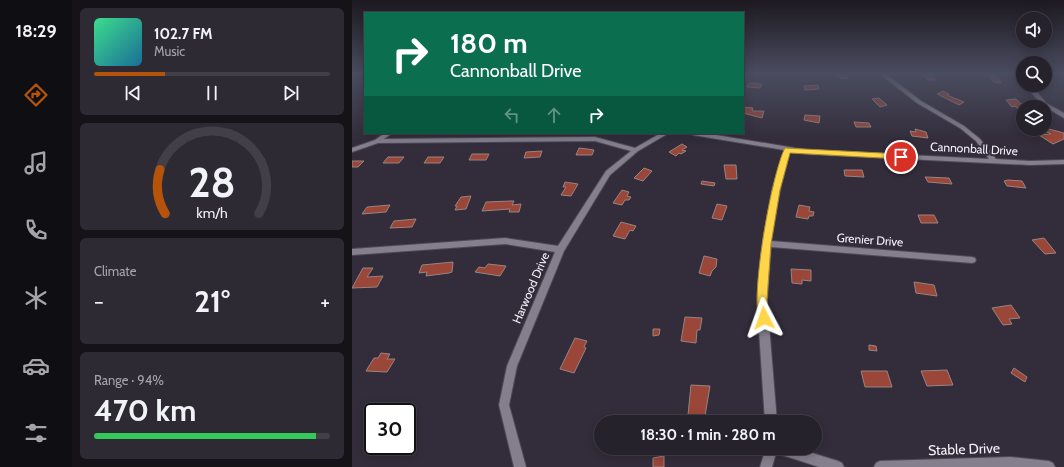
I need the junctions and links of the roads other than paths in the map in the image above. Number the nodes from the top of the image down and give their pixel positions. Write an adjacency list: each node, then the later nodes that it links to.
1 (911, 96): 11 (street)
2 (1037, 96): 3 (street)
3 (1064, 116)
4 (388, 134): 7 (street)
5 (664, 134): 9 (street)
6 (699, 134): 10 (street, Cannonball Drive)
7 (377, 141): 8 (street); 9 (street)
8 (352, 150)
9 (636, 150): 14 (street)
10 (787, 150): 11 (street, Cannonball Drive); 13 (street)
11 (994, 161): 12 (street, Cannonball Drive)
12 (1064, 162)
13 (767, 244): 16 (street, Grenier Drive); 17 (street)
14 (560, 250): 15 (street, Harwood Drive); 20 (street, Harwood Drive)
15 (352, 252)
16 (972, 260)
17 (770, 415)
18 (770, 455): 21 (street)
19 (799, 455): 22 (street)
20 (520, 467)
21 (766, 467)
22 (838, 467)
23 (880, 467): 24 (street, Stable Drive)
24 (1049, 467)

